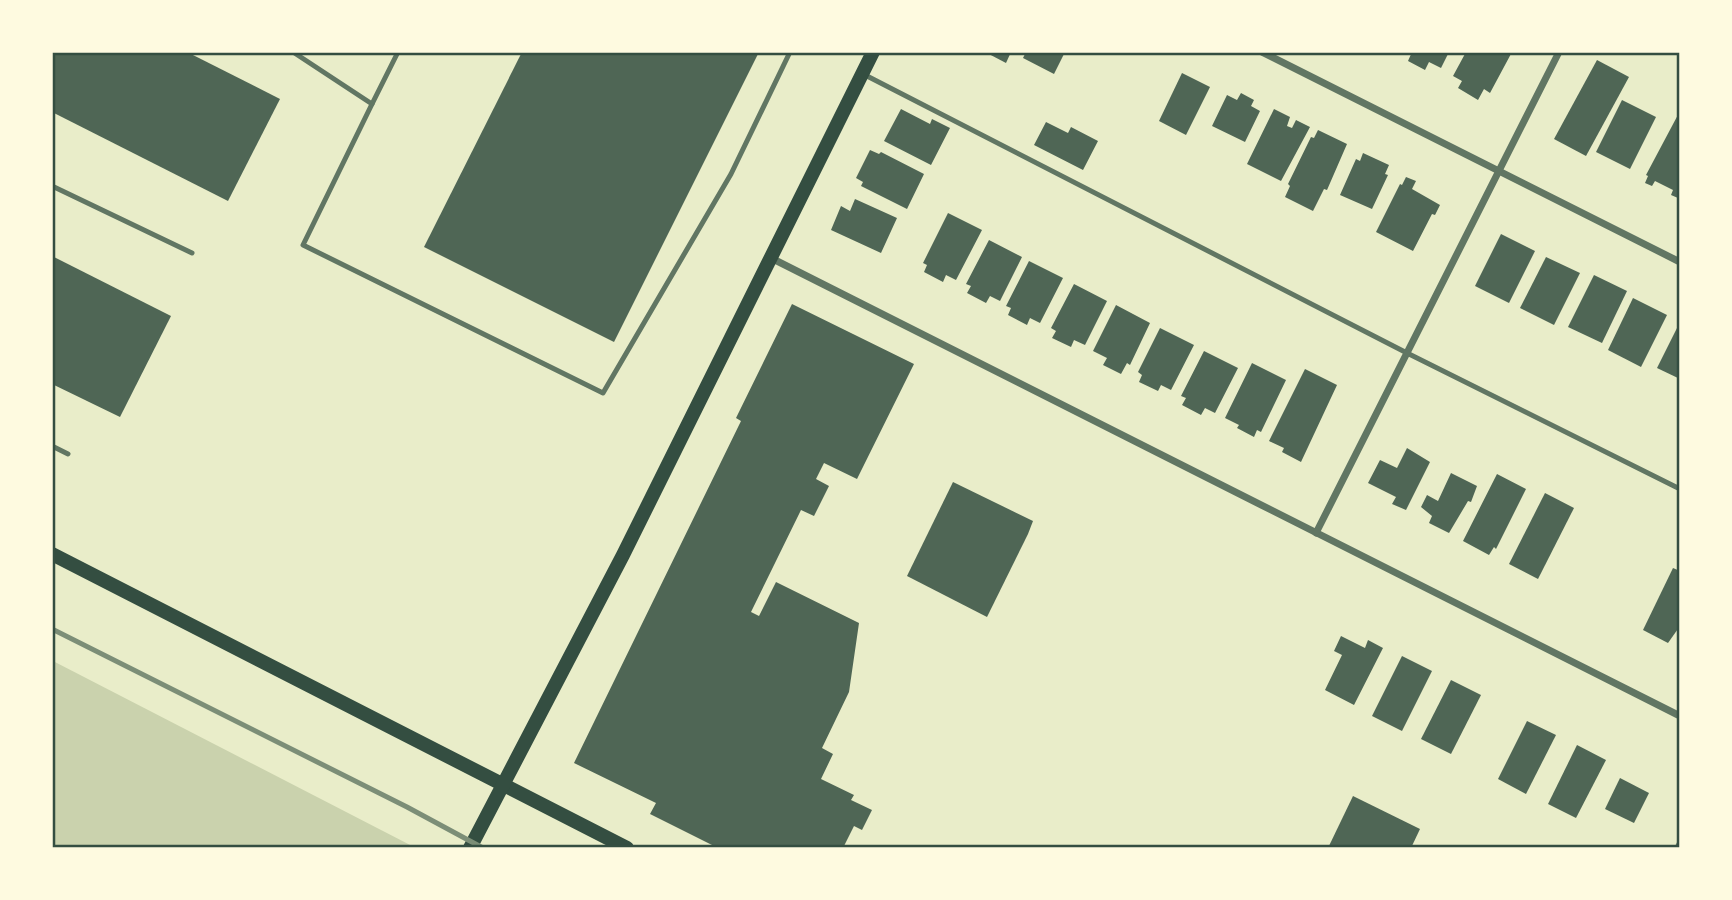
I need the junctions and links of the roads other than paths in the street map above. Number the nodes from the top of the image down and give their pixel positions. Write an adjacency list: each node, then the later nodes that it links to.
1 (293, 52): 8 (lane)
2 (398, 52): 8 (lane)
3 (790, 52): 8 (lane)
4 (873, 52): 7 (main road)
5 (1262, 52): 9 (street)
6 (1559, 52): 9 (street)
7 (862, 74): 12 (main road); 14 (lane)
8 (372, 104)
9 (1499, 172): 13 (street); 14 (street)
10 (52, 186): 11 (lane)
11 (192, 253)
12 (771, 257): 18 (street); 21 (main road)
13 (1679, 262)
14 (1407, 353): 17 (lane); 18 (street)
15 (52, 446): 16 (lane)
16 (68, 454)
17 (1679, 489)
18 (1316, 533): 20 (street)
19 (52, 554): 21 (main road)
20 (1679, 716)
21 (503, 785): 22 (main road); 23 (main road)
22 (470, 848)
23 (627, 848)

